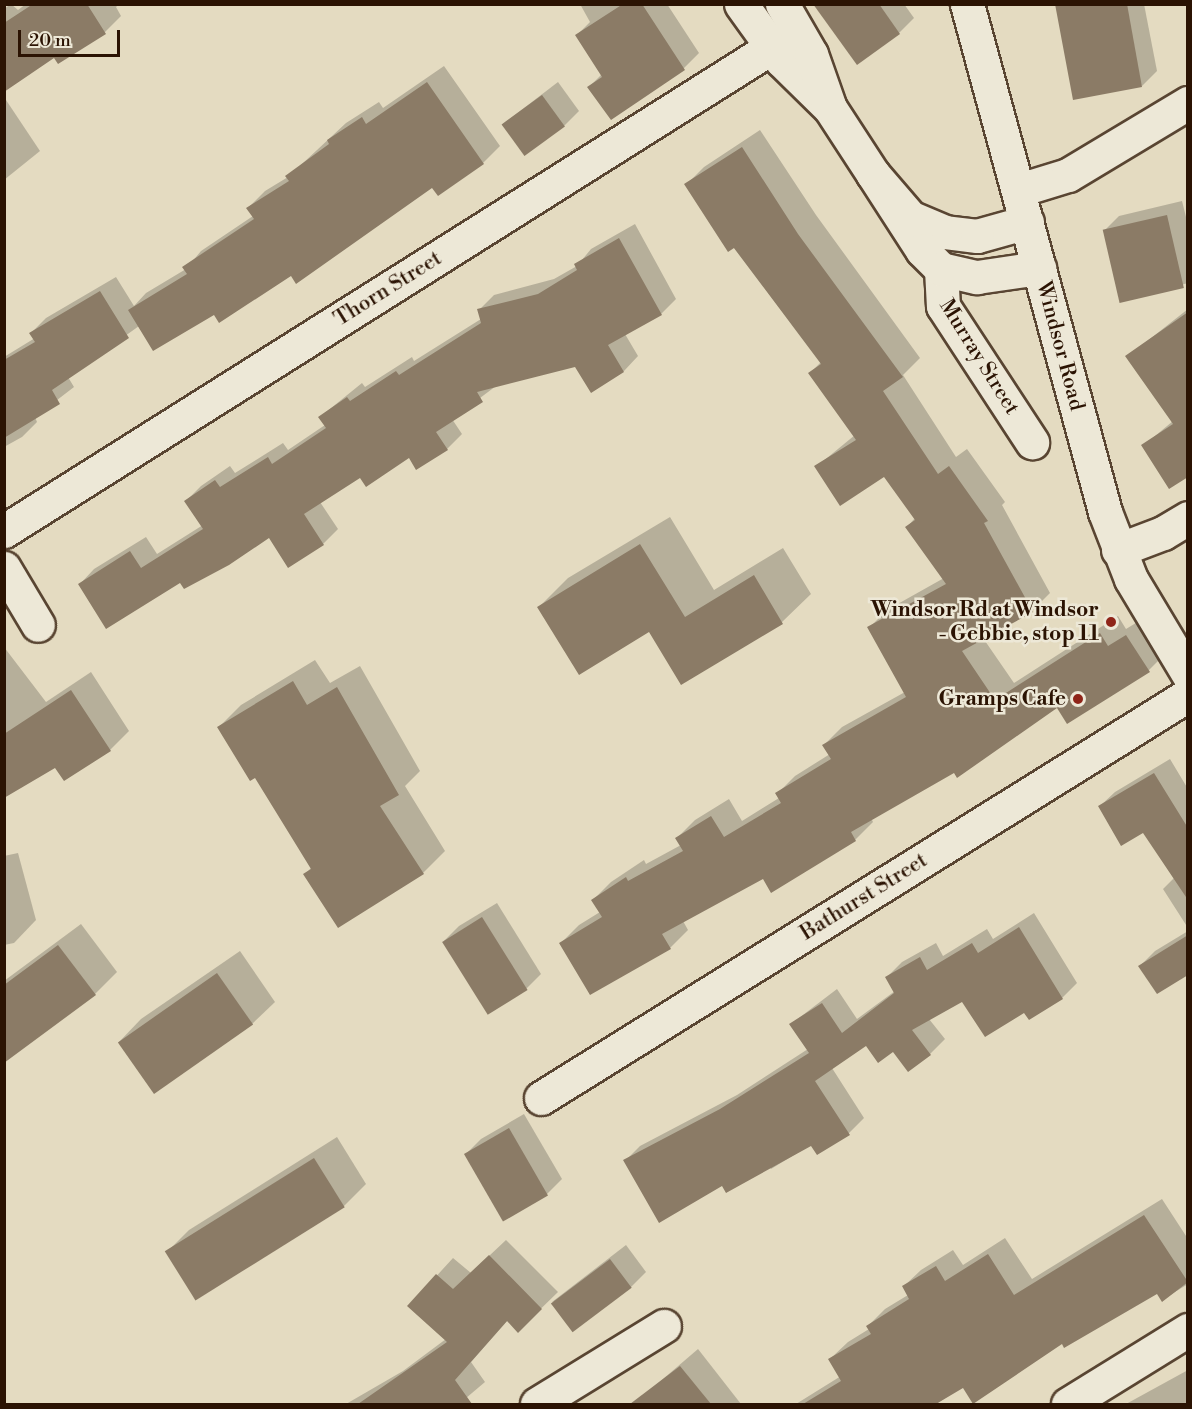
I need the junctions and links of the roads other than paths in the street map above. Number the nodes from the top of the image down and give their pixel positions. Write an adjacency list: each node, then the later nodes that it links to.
1 (741, 4): 4 (street, Murray Street)
2 (967, 4): 8 (street, Windsor Road)
3 (790, 17): 4 (street, Thorn Street); 6 (street, Murray Street)
4 (772, 47): 6 (street, Murray Street); 14 (street, Thorn Street)
5 (1188, 103): 8 (street)
6 (830, 108): 7 (street, Murray Street)
7 (873, 174): 9 (street, Murray Street); 11 (street, Murray Street)
8 (1019, 190): 9 (street, Windsor Road)
9 (1027, 222): 10 (street, Windsor Road)
10 (1039, 268): 11 (street, Murray Street); 15 (street, Windsor Road)
11 (941, 269): 12 (street, Murray Street)
12 (1032, 442)
13 (1188, 518): 15 (street)
14 (4, 531)
15 (1118, 550): 18 (street, Windsor Road)
16 (4, 568): 17 (street)
17 (38, 626)
18 (1188, 674)
19 (1188, 696): 20 (street, Bathurst Street)
20 (541, 1098)
21 (664, 1326): 23 (street)
22 (1188, 1330): 24 (street)
23 (537, 1404)
24 (1068, 1404)

